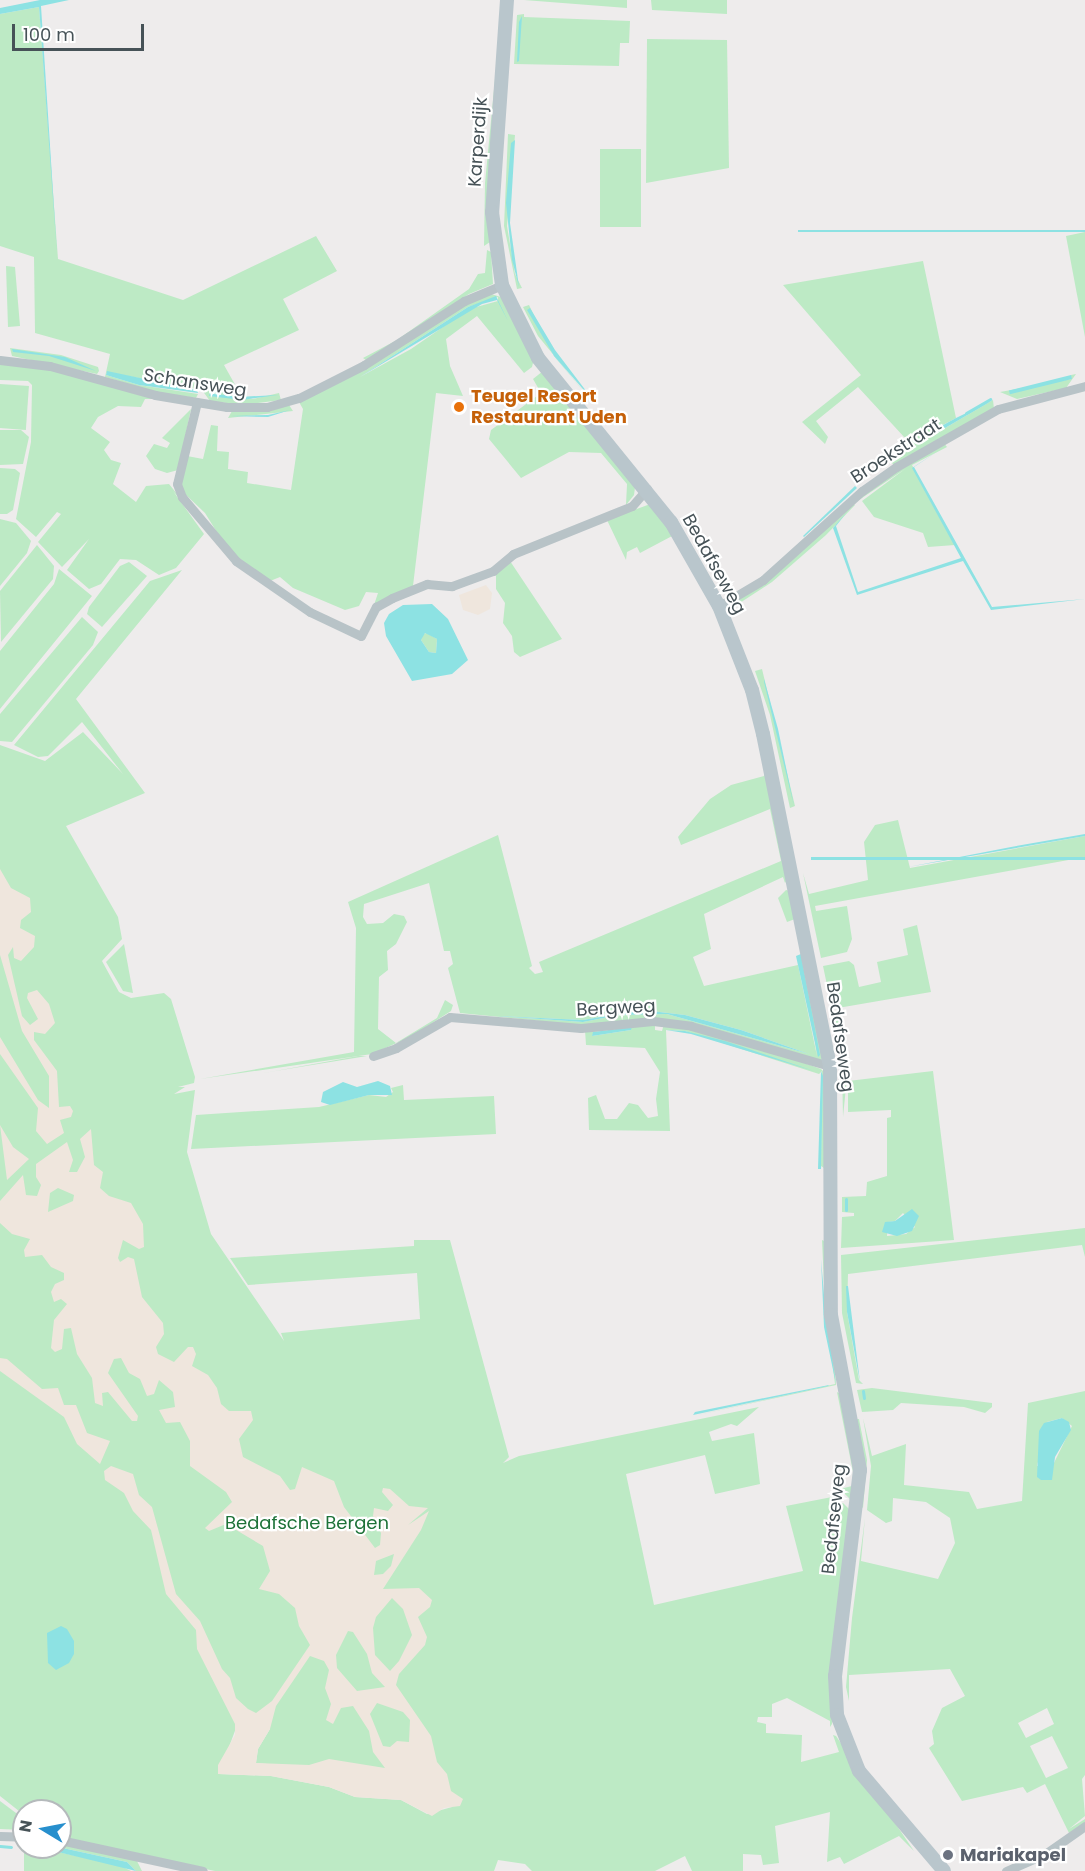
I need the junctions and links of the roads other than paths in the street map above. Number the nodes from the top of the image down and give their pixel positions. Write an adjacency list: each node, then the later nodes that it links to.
1 (507, 0): 2 (street, Karperdijk)
2 (502, 285): 5 (street, Schansweg); 6 (street, Bedafseweg)
3 (0, 360): 5 (street, Schansweg)
4 (1085, 386): 7 (street, Broekstraat)
5 (197, 402): 6 (street)
6 (647, 489): 7 (street, Bedafseweg)
7 (719, 606): 9 (street, Bedafseweg)
8 (372, 1056): 9 (street, Bergweg)
9 (830, 1066): 15 (street, Bedafseweg)
10 (1085, 1826): 16 (street)
11 (72, 1843): 12 (street)
12 (147, 1859): 13 (street); 14 (street)
13 (146, 1871)
14 (203, 1871)
15 (944, 1871)
16 (1006, 1871)

